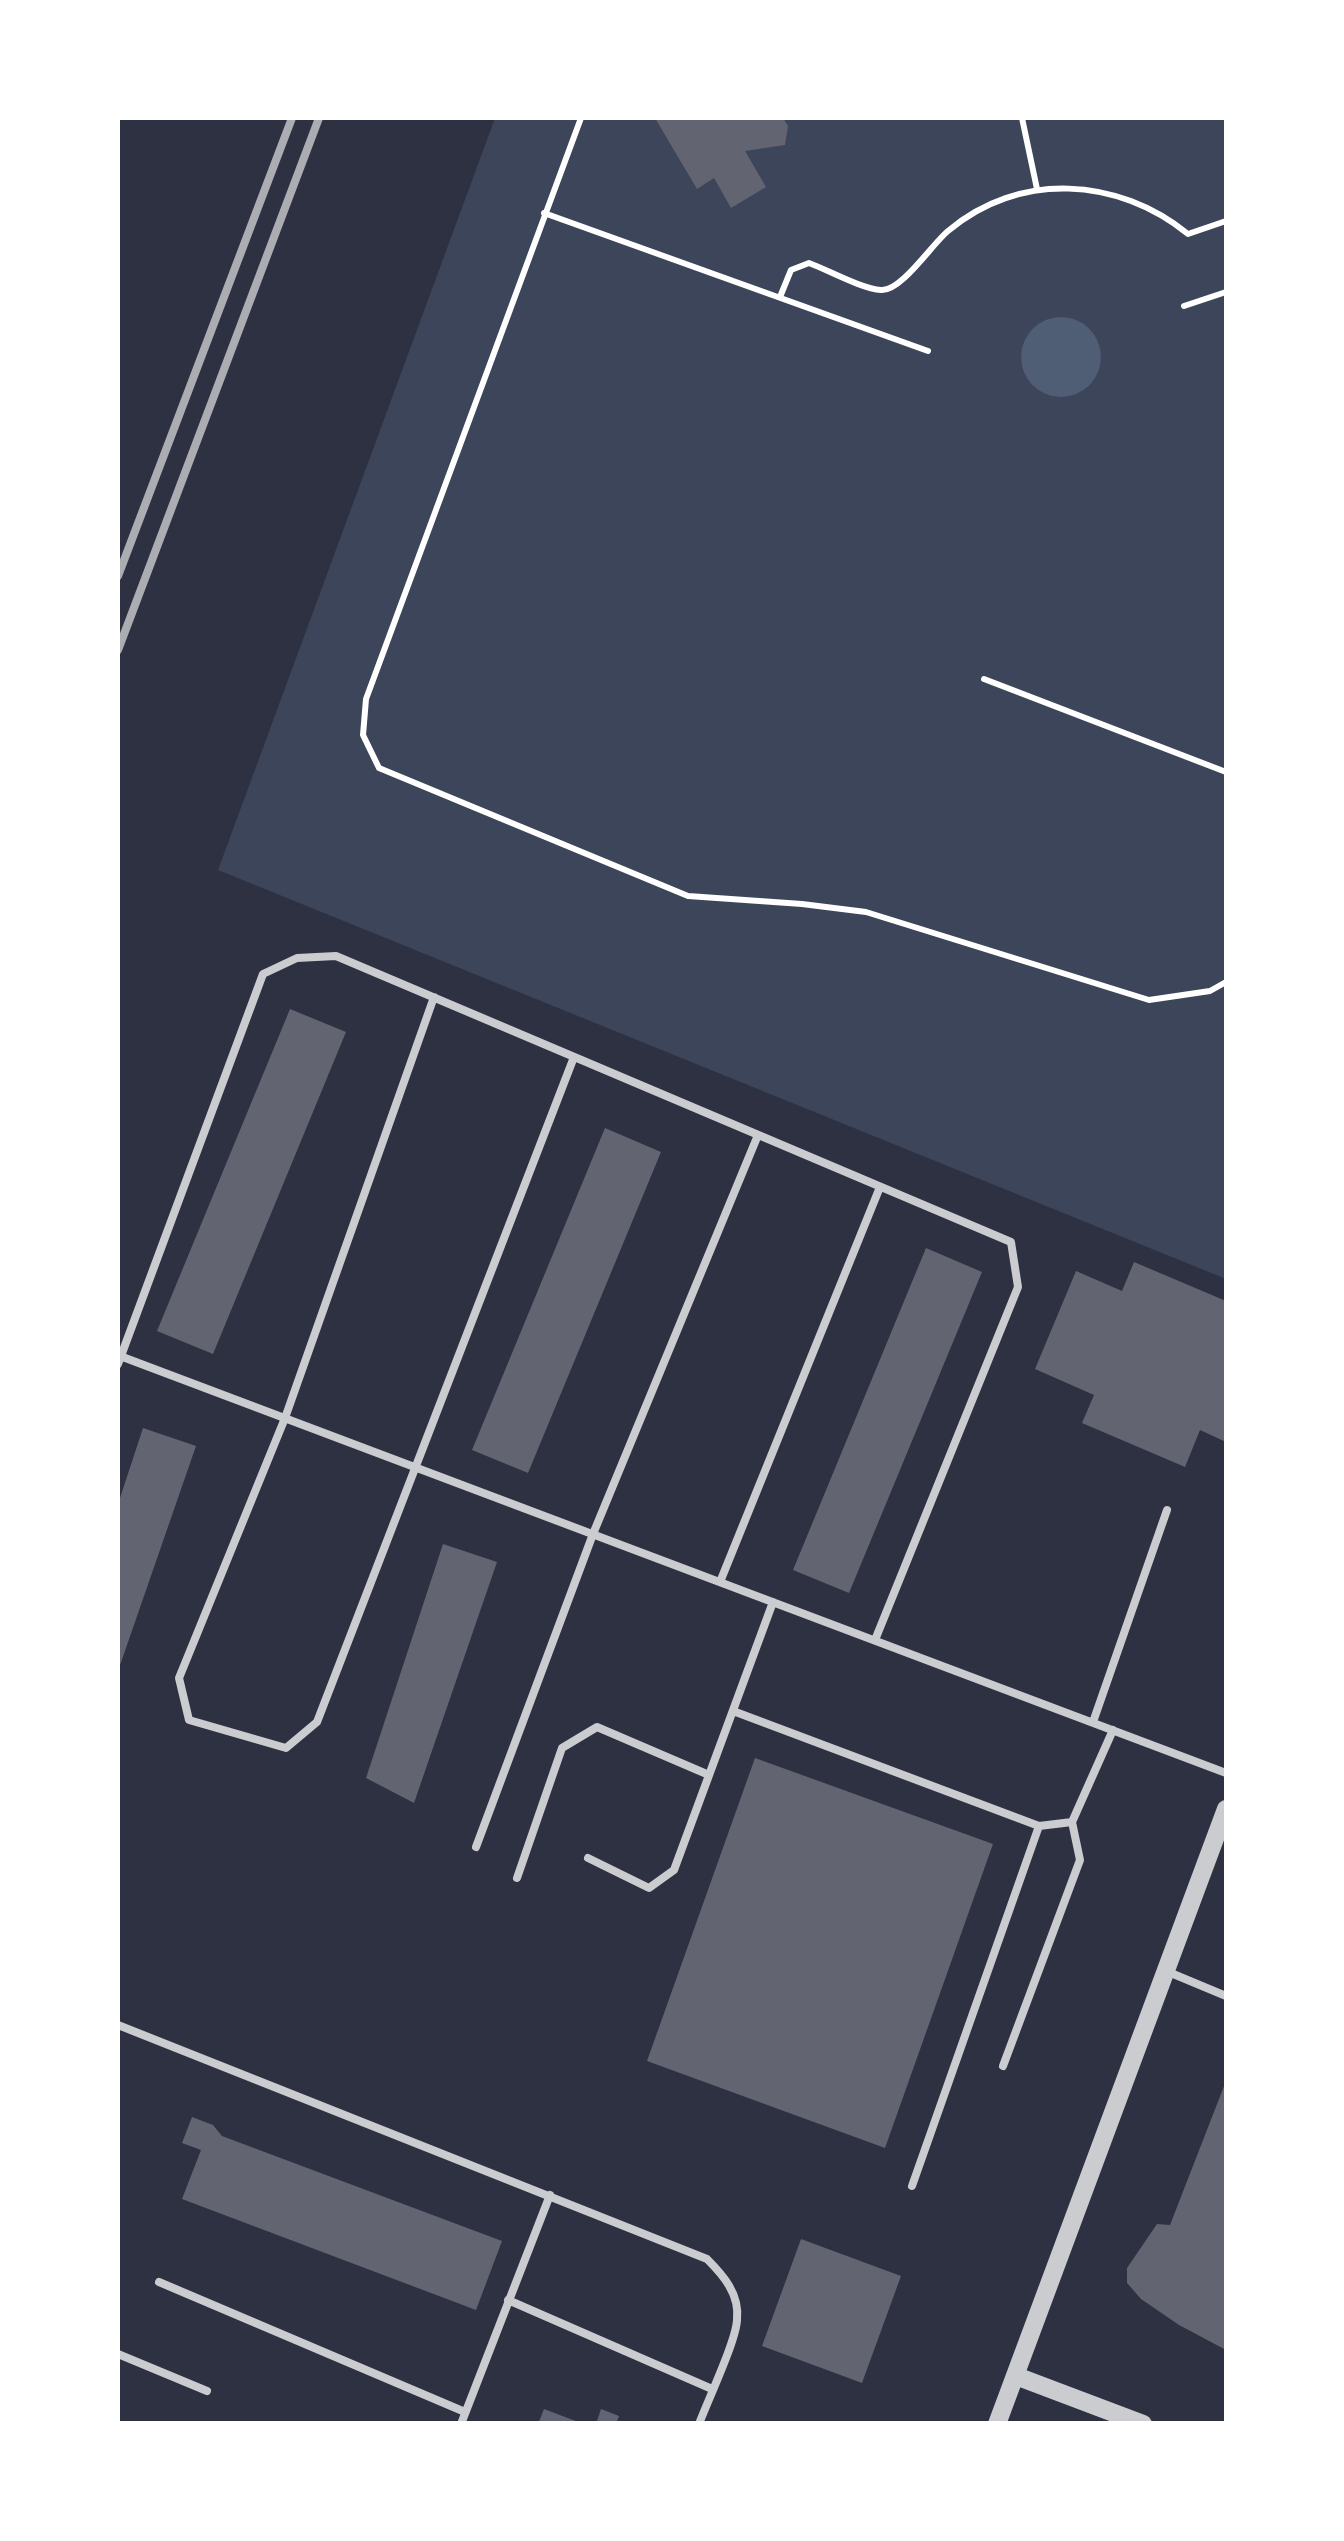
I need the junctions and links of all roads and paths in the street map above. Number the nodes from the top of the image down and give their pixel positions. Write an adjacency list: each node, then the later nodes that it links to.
1 (581, 118): 4 (path)
2 (1022, 118): 3 (path)
3 (1037, 189): 5 (path); 7 (path)
4 (544, 213): 7 (path); 12 (path)
5 (1226, 220)
6 (1226, 292): 8 (path)
7 (780, 297): 9 (path)
8 (1184, 306)
9 (928, 351)
10 (984, 679): 11 (path)
11 (1226, 772)
12 (1226, 982)
13 (434, 997): 14 (lane); 17 (lane); 18 (lane)
14 (574, 1057): 15 (lane); 19 (lane)
15 (758, 1135): 16 (lane); 21 (lane)
16 (880, 1186): 22 (lane); 24 (lane)
17 (119, 1360): 18 (lane)
18 (285, 1418): 19 (lane); 19 (lane)
19 (415, 1467): 21 (lane)
20 (1167, 1510): 26 (lane)
21 (593, 1534): 22 (lane); 33 (lane)
22 (720, 1582): 23 (lane)
23 (773, 1602): 24 (lane); 25 (lane)
24 (875, 1640): 26 (lane)
25 (733, 1711): 29 (lane); 32 (lane)
26 (1093, 1722): 27 (lane)
27 (1113, 1730): 28 (lane); 31 (lane)
28 (1226, 1773)
29 (709, 1776): 34 (lane); 35 (lane)
30 (1226, 1809): 36 (street)
31 (1072, 1822): 32 (lane); 39 (lane)
32 (1039, 1826): 40 (lane)
33 (476, 1846)
34 (588, 1858)
35 (517, 1878)
36 (1166, 1971): 37 (lane); 45 (street)
37 (1226, 1996)
38 (118, 2025): 41 (lane)
39 (1003, 2066)
40 (912, 2186)
41 (550, 2196): 43 (lane); 46 (lane)
42 (159, 2282): 48 (lane)
43 (508, 2300): 46 (lane); 48 (lane)
44 (118, 2354): 47 (lane)
45 (1016, 2376): 51 (street); 52 (street)
46 (712, 2389): 50 (lane)
47 (207, 2392)
48 (466, 2412): 49 (lane)
49 (461, 2424)
50 (699, 2424)
51 (997, 2424)
52 (1142, 2424)

